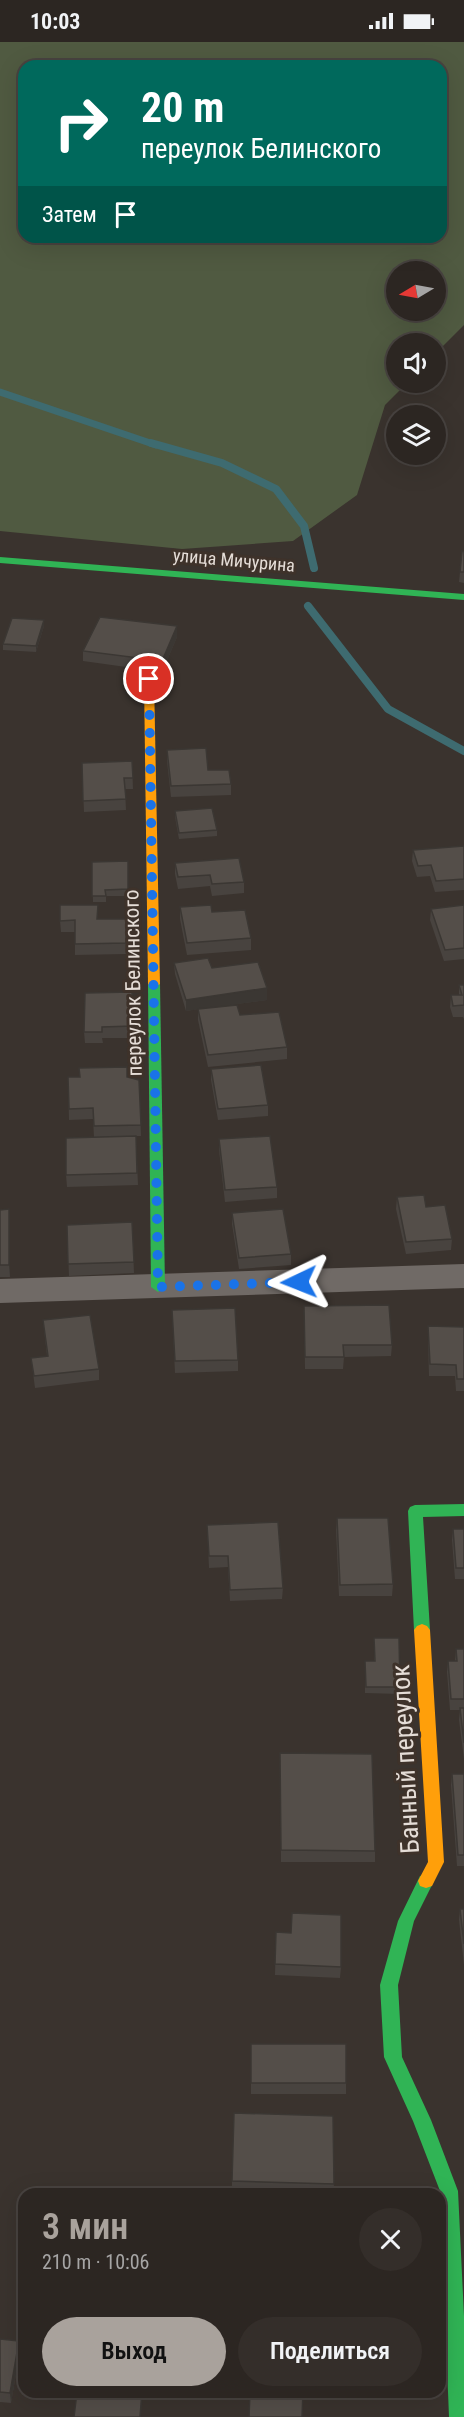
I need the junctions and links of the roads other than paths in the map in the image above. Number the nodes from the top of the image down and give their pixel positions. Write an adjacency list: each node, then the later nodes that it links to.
1 (0, 560): 2 (street, улица Мичурина)
2 (464, 597)
3 (149, 679): 5 (street, переулок Белинского)
4 (464, 1276): 5 (street)
5 (158, 1287): 6 (street)
6 (0, 1291)
7 (464, 1509): 8 (street, Банный переулок)
8 (459, 2417)

